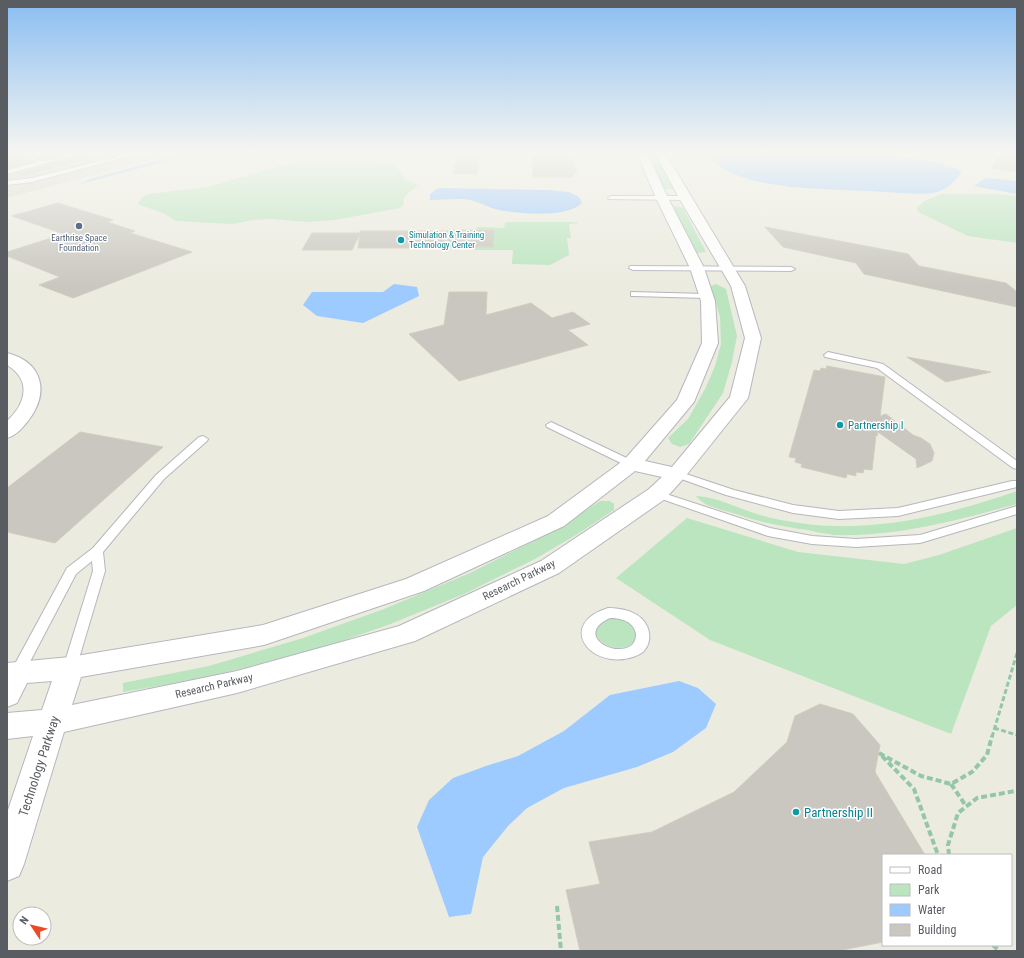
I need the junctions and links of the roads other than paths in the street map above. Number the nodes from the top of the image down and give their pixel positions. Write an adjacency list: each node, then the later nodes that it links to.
1 (612, 198): 2 (lane)
2 (662, 198): 3 (lane); 5 (street)
3 (685, 198): 6 (street, Research Parkway)
4 (633, 268): 5 (lane)
5 (698, 268): 6 (lane); 9 (street)
6 (727, 268): 7 (lane); 17 (street, Research Parkway)
7 (791, 269)
8 (634, 294): 9 (lane)
9 (706, 296): 15 (street)
10 (828, 355): 16 (lane)
11 (7, 358): 13 (street)
12 (551, 425): 15 (lane)
13 (7, 432)
14 (203, 439): 21 (lane)
15 (631, 464): 17 (street); 19 (street); 22 (street)
16 (1017, 466)
17 (677, 474): 18 (lane); 19 (street, Research Parkway)
18 (1017, 484)
19 (657, 494): 20 (lane); 24 (street, Research Parkway)
20 (1017, 510)
21 (97, 551): 22 (lane); 23 (lane)
22 (70, 668): 23 (street); 24 (street, Technology Parkway)
23 (10, 681)
24 (53, 722): 25 (street, Research Parkway); 26 (street, Technology Parkway)
25 (7, 726)
26 (7, 864)

